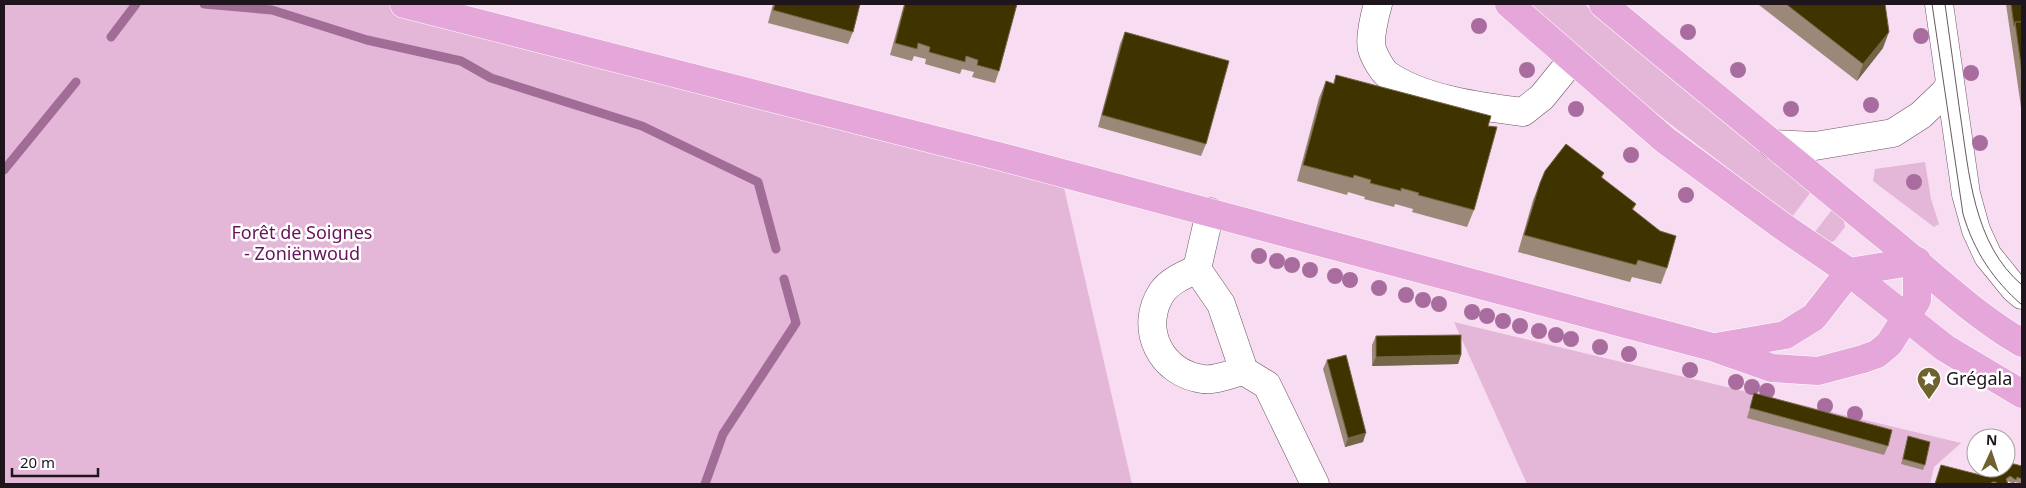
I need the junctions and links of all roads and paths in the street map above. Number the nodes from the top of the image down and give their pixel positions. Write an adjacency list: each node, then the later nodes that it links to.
1 (404, 4): 9 (main road)
2 (1378, 4): 6 (street)
3 (1509, 4): 6 (main road)
4 (1603, 4): 8 (main road)
5 (1939, 4): 7 (street)
6 (1572, 60): 12 (main road)
7 (1950, 84): 8 (street); 13 (street)
8 (1772, 144): 10 (main road)
9 (1210, 212): 11 (street); 16 (main road)
10 (1917, 261): 12 (main road); 14 (main road); 15 (main road)
11 (1196, 269): 17 (street); 17 (street)
12 (1849, 272): 14 (main road); 16 (main road)
13 (2022, 295)
14 (1906, 317): 16 (main road); 18 (main road)
15 (2021, 340)
16 (1712, 347)
17 (1244, 370): 19 (street)
18 (2022, 394)
19 (1315, 484)

